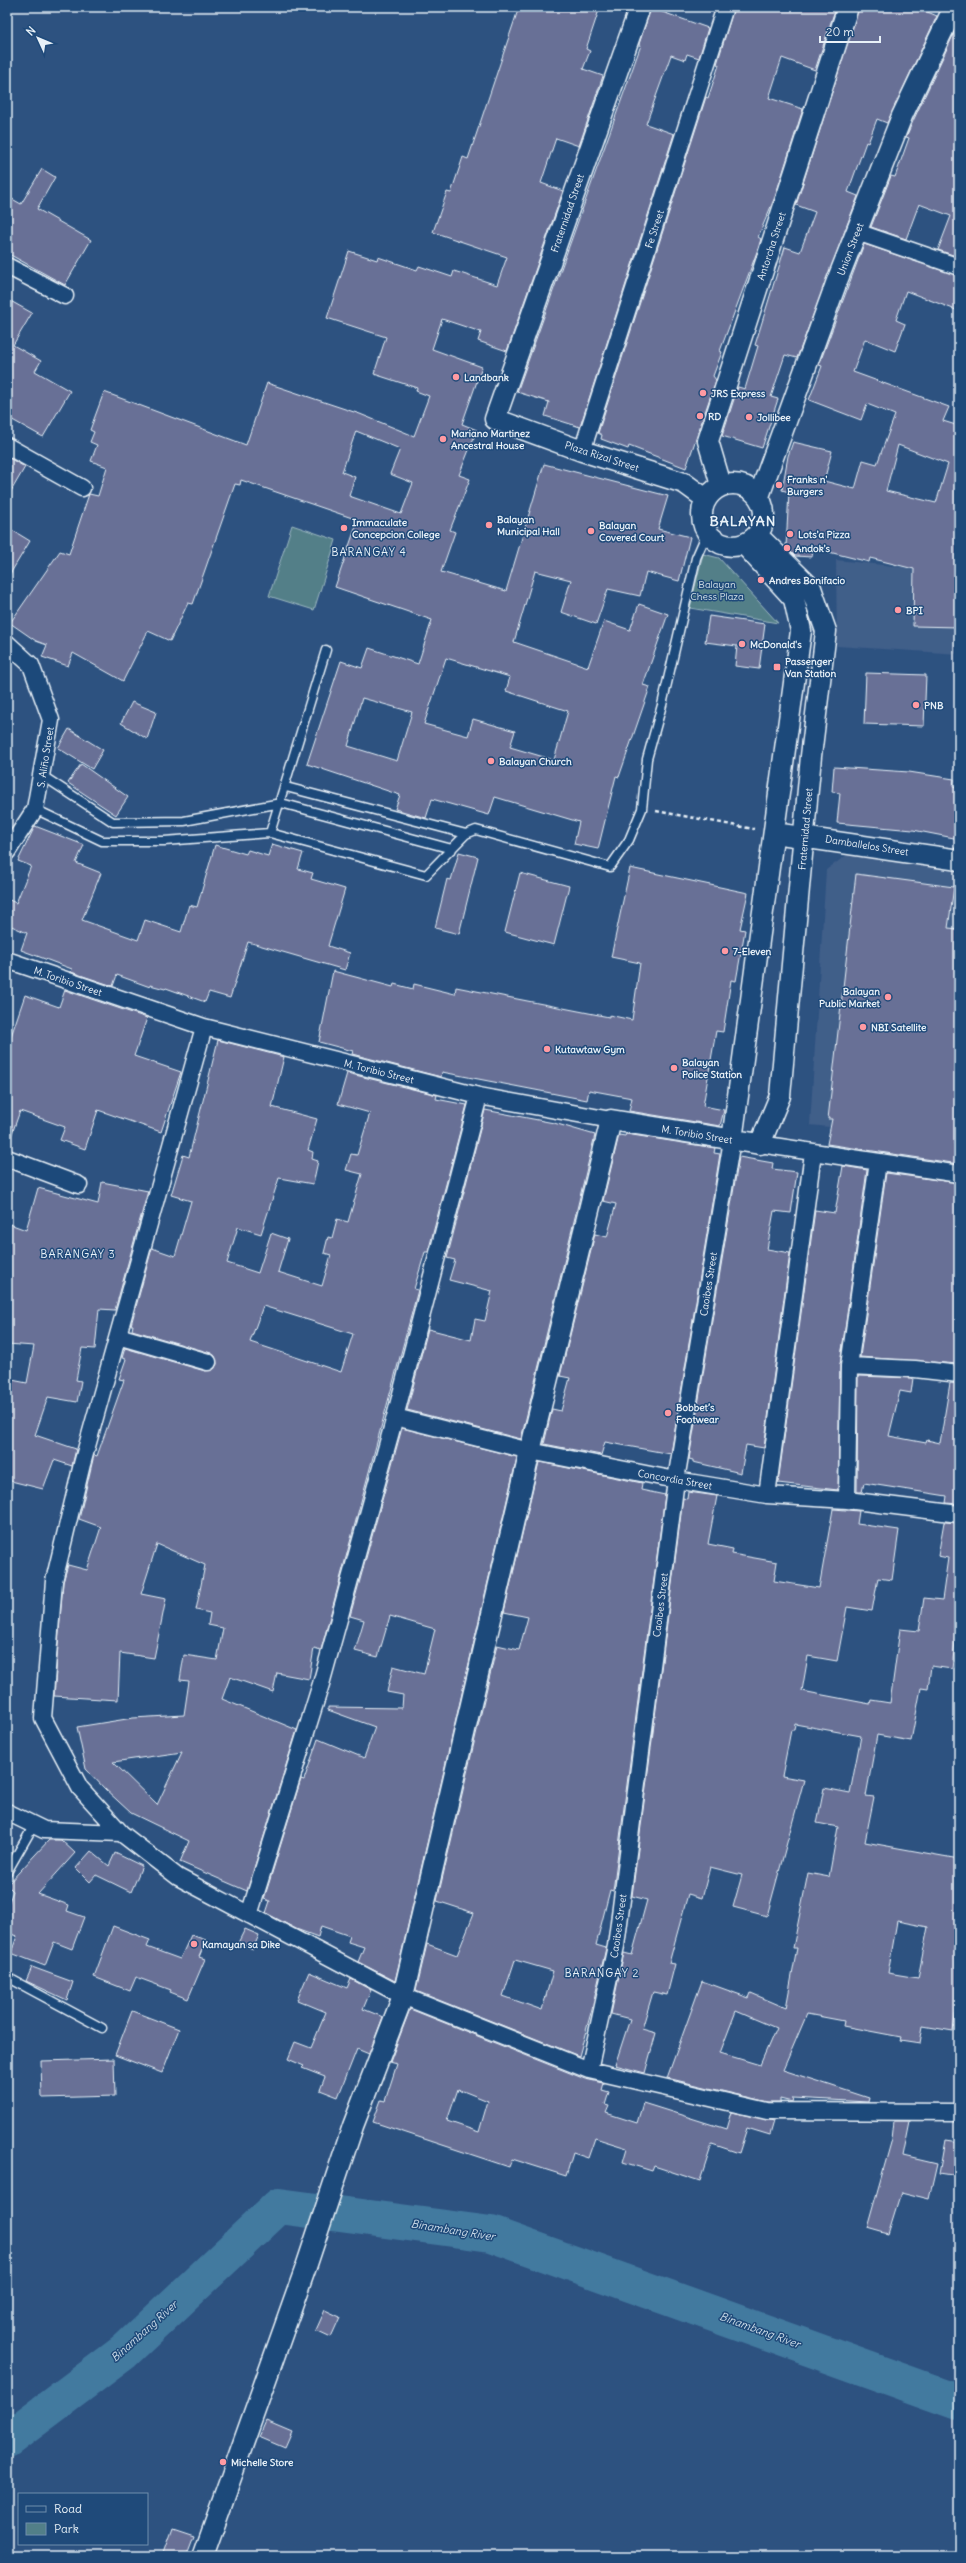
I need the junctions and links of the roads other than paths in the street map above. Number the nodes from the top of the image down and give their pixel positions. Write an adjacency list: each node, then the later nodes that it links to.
1 (640, 7): 9 (street, Fraternidad Street)
2 (725, 7): 11 (street, Fe Street)
3 (848, 7): 12 (street, Antorcha Street)
4 (954, 7): 5 (street, Union Street)
5 (857, 232): 7 (street); 14 (street, Union Street)
6 (7, 266): 8 (street)
7 (959, 267)
8 (65, 296)
9 (495, 419): 11 (street, Plaza Rizal Street)
10 (7, 446): 13 (street)
11 (582, 451): 15 (street, Plaza Rizal Street)
12 (721, 485): 14 (street); 15 (street)
13 (82, 488)
14 (759, 496): 17 (street)
15 (706, 499): 16 (street)
16 (707, 533): 17 (street); 26 (lane)
17 (750, 539): 24 (street); 27 (street, Fraternidad Street)
18 (7, 643): 20 (street, S. Aliño Street)
19 (326, 650): 21 (lane)
20 (42, 776): 22 (lane); 23 (street, S. Aliño Street)
21 (286, 787): 22 (lane); 26 (lane)
22 (281, 803): 25 (lane); 29 (lane)
23 (35, 809): 25 (lane); 28 (street, S. Aliño Street)
24 (774, 832): 27 (street, Damballelos Street); 35 (street)
25 (270, 833): 29 (lane)
26 (466, 834): 29 (lane)
27 (805, 836): 30 (street, Damballelos Street); 36 (street, Fraternidad Street)
28 (9, 845)
29 (452, 849)
30 (959, 860)
31 (7, 960): 32 (street, M. Toribio Street)
32 (204, 1027): 33 (street, M. Toribio Street); 42 (street)
33 (479, 1096): 34 (street, M. Toribio Street); 46 (street)
34 (611, 1120): 35 (street, M. Toribio Street); 47 (street)
35 (732, 1140): 36 (street, M. Toribio Street); 48 (street, Caoibes Street)
36 (760, 1144): 37 (street)
37 (813, 1153): 39 (street); 49 (street)
38 (7, 1158): 41 (street)
39 (878, 1162): 40 (street); 44 (street)
40 (959, 1174)
41 (80, 1185)
42 (118, 1336): 43 (street); 54 (street)
43 (208, 1362)
44 (849, 1366): 45 (street); 50 (street)
45 (959, 1374)
46 (395, 1417): 47 (street, Concordia Street); 56 (street)
47 (530, 1451): 48 (street, Concordia Street); 58 (street)
48 (676, 1480): 49 (street, Concordia Street); 60 (street, Caoibes Street)
49 (767, 1495): 50 (street, Concordia Street)
50 (847, 1500): 51 (street, Concordia Street)
51 (959, 1514)
52 (7, 1812): 53 (street)
53 (34, 1825): 54 (street); 55 (lane)
54 (121, 1833): 56 (street)
55 (7, 1872)
56 (249, 1915): 58 (street)
57 (7, 1977): 59 (lane)
58 (403, 1996): 60 (street); 62 (street)
59 (102, 2028)
60 (589, 2070): 61 (street)
61 (959, 2112)
62 (203, 2556)

